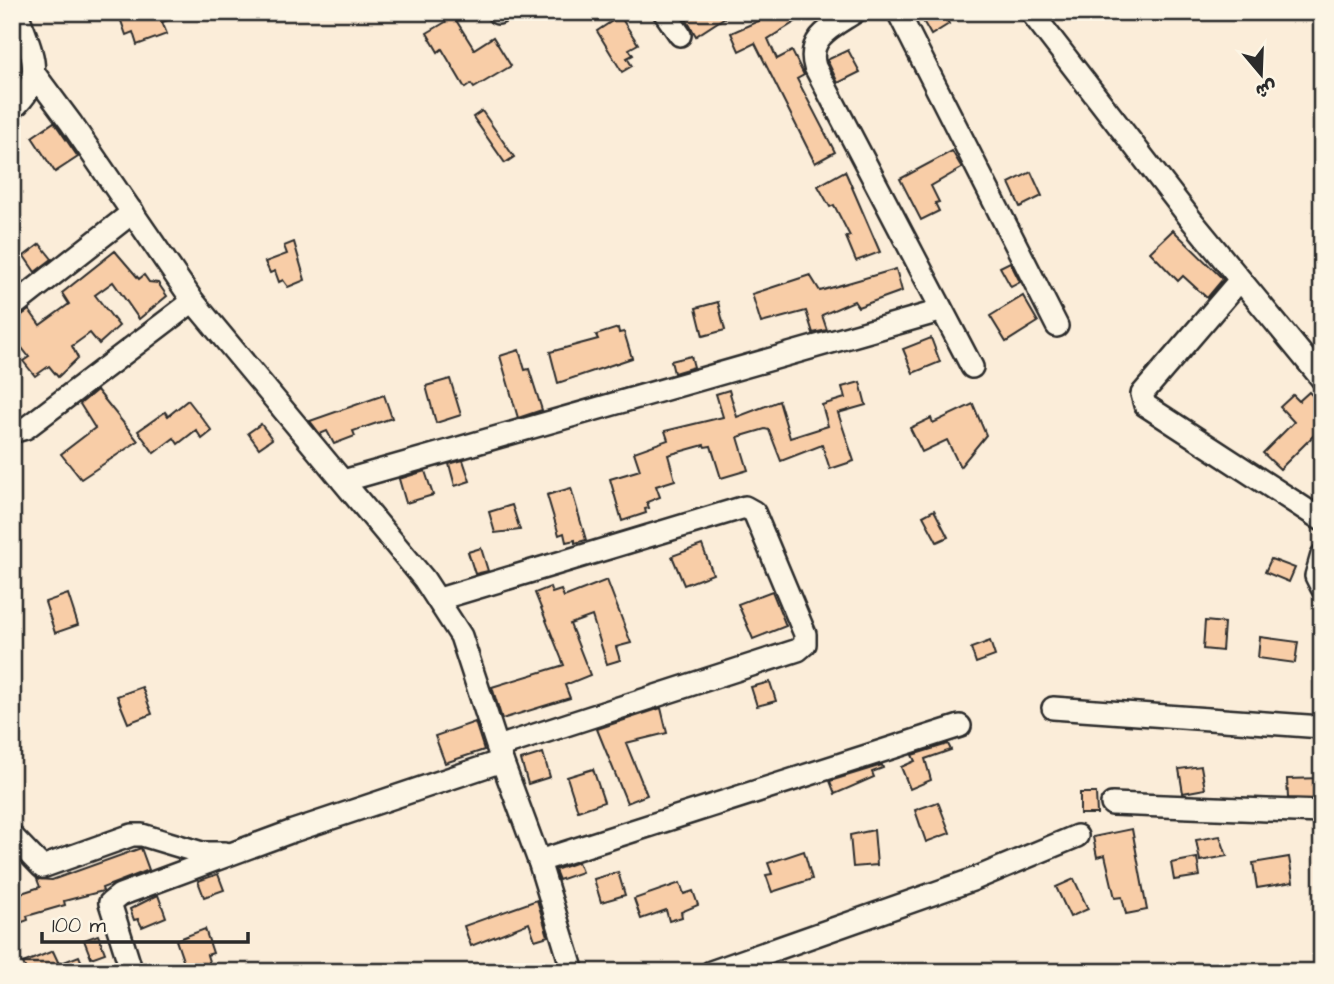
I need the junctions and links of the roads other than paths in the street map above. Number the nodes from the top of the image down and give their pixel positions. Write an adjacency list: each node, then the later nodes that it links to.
1 (17, 12): 7 (street)
2 (664, 12): 6 (street)
3 (855, 12): 13 (street)
4 (898, 12): 14 (street)
5 (1031, 12): 10 (street)
6 (680, 35)
7 (36, 76): 8 (street); 9 (street)
8 (12, 109)
9 (133, 212): 11 (street); 12 (street)
10 (1240, 280): 16 (street); 19 (street)
11 (193, 301): 17 (street); 18 (street)
12 (12, 307)
13 (940, 311): 15 (street); 18 (street)
14 (1057, 326)
15 (972, 367)
16 (1322, 379)
17 (12, 432)
18 (343, 481): 22 (street)
19 (1322, 520)
20 (1322, 555): 21 (street)
21 (1322, 588)
22 (439, 599): 26 (street); 26 (street)
23 (1053, 708): 25 (street)
24 (960, 726): 32 (street)
25 (1322, 727)
26 (500, 754): 31 (street); 32 (street)
27 (1112, 804): 28 (street)
28 (1322, 812)
29 (1077, 836): 35 (street)
30 (15, 838): 31 (street)
31 (241, 852): 33 (street)
32 (539, 861): 34 (street)
33 (129, 972)
34 (573, 972)
35 (711, 972)

